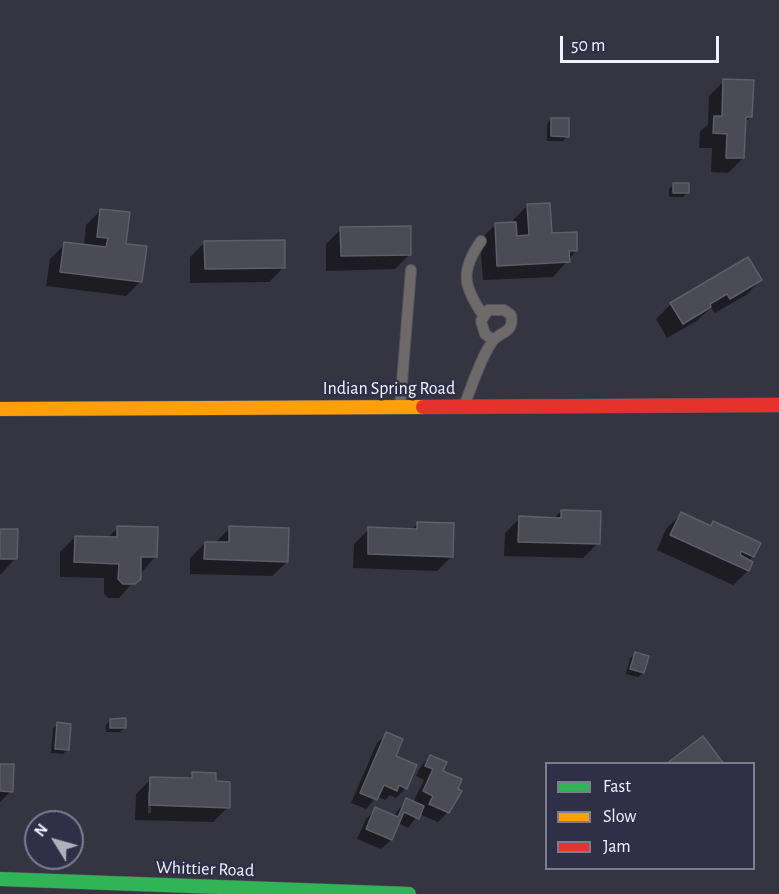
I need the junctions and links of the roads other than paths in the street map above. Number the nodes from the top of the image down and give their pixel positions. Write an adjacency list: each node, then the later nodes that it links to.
1 (482, 241): 3 (lane)
2 (411, 270): 7 (lane)
3 (483, 315): 4 (lane); 4 (lane)
4 (493, 340): 6 (lane)
5 (779, 405): 6 (street, Indian Spring Road)
6 (464, 406): 7 (street, Indian Spring Road)
7 (400, 407): 8 (street, Indian Spring Road)
8 (0, 409)
9 (0, 879): 10 (street, Whittier Road)
10 (409, 894)

